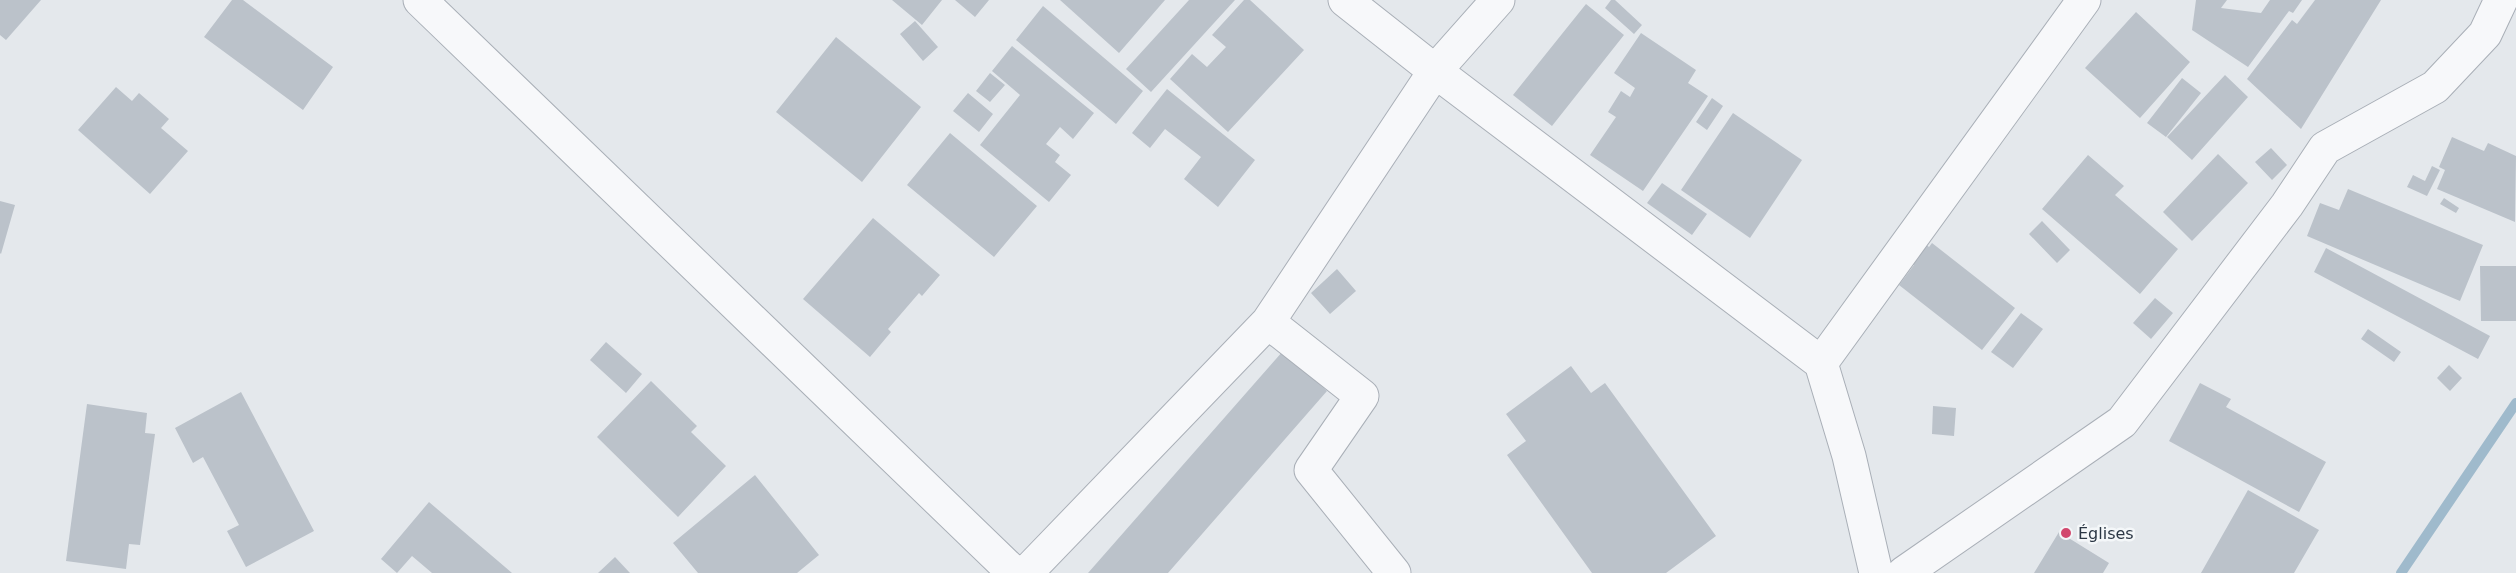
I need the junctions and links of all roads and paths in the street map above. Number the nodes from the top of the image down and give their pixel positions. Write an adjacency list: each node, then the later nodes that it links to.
1 (420, 0): 9 (street)
2 (1345, 0): 6 (street)
3 (1498, 0): 6 (street)
4 (2084, 0): 8 (street)
5 (2501, 0): 13 (street)
6 (1435, 71): 7 (street); 8 (street)
7 (1268, 322): 10 (street); 11 (street)
8 (1821, 363): 12 (street)
9 (1014, 573)
10 (1026, 573)
11 (1394, 573)
12 (1876, 573)
13 (1904, 573)

